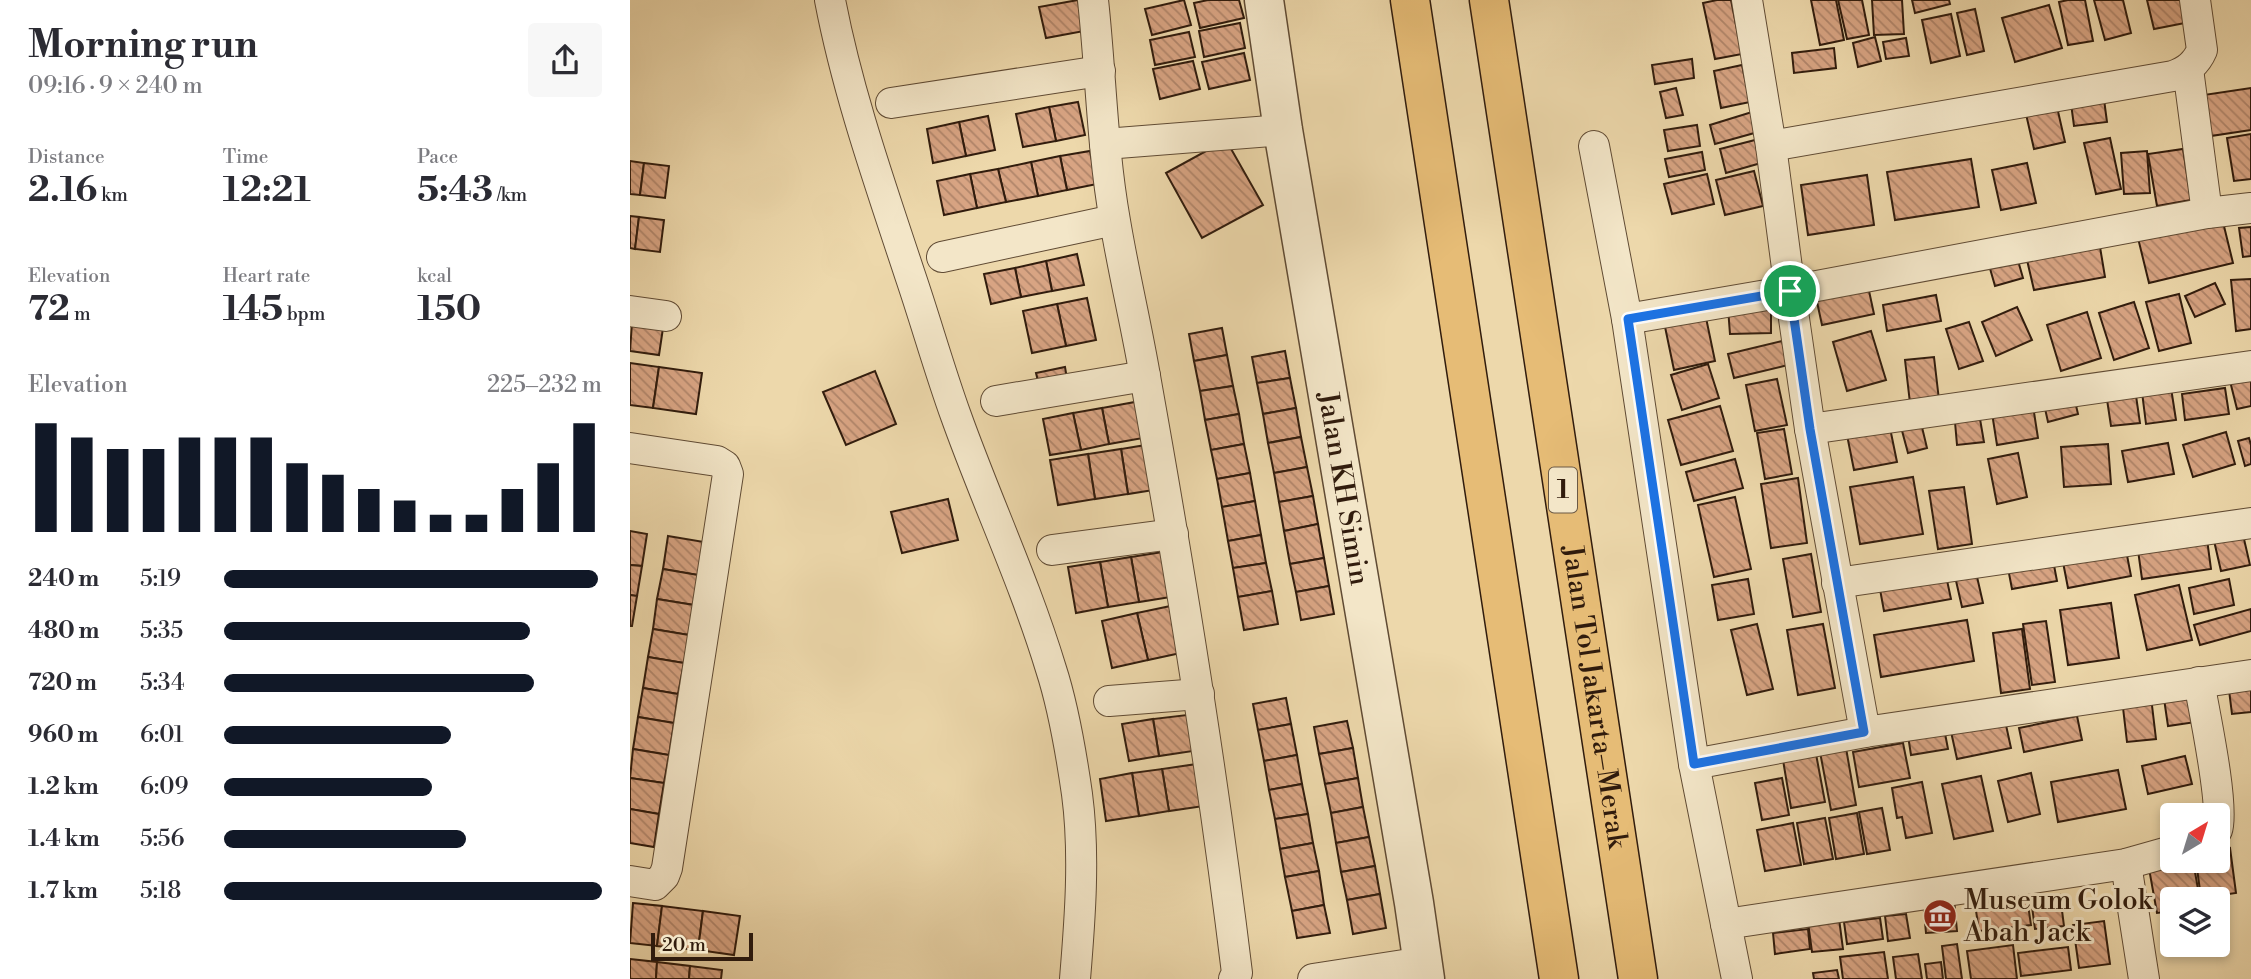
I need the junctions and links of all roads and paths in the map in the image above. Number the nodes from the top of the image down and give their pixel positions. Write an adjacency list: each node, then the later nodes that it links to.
1 (830, 0): 45 (street)
2 (1093, 0): 9 (street)
3 (1264, 0): 11 (street, Jalan KH Simin)
4 (1410, 0): 47 (highway)
5 (1489, 0): 48 (highway, Jalan Tol Jakarta–Merak / 1)
6 (1747, 0): 14 (street)
7 (2195, 0): 8 (street)
8 (2189, 69): 14 (street); 16 (street)
9 (1100, 71): 10 (street); 12 (street)
10 (891, 103)
11 (1283, 130): 12 (street); 43 (street, Jalan KH Simin)
12 (1105, 144): 17 (street)
13 (1594, 146): 22 (street)
14 (1771, 146): 19 (street)
15 (2251, 208): 16 (street)
16 (2207, 213): 19 (street)
17 (1114, 220): 18 (street); 24 (street)
18 (942, 257)
19 (1790, 291): 22 (street); 26 (street)
20 (630, 311): 21 (street)
21 (666, 316)
22 (1628, 319): 37 (street)
23 (2251, 366): 26 (street)
24 (1145, 376): 25 (street); 29 (street)
25 (996, 401)
26 (1810, 429): 31 (street)
27 (630, 448): 41 (street)
28 (2251, 523): 31 (street)
29 (1173, 534): 30 (street); 34 (street)
30 (1052, 550)
31 (1837, 583): 36 (street)
32 (2251, 675): 33 (street)
33 (2200, 682): 36 (street); 38 (street)
34 (1199, 694): 35 (street); 44 (street)
35 (1109, 701)
36 (1864, 732): 37 (street)
37 (1694, 764): 42 (street)
38 (2217, 803)
39 (2160, 854): 40 (street)
40 (2126, 864): 42 (street); 50 (street)
41 (630, 881)
42 (1726, 924): 49 (street)
43 (1424, 971): 46 (street)
44 (1236, 977)
45 (1075, 979)
46 (1313, 979)
47 (1559, 979)
48 (1638, 979)
49 (1737, 979)
50 (2144, 979)

